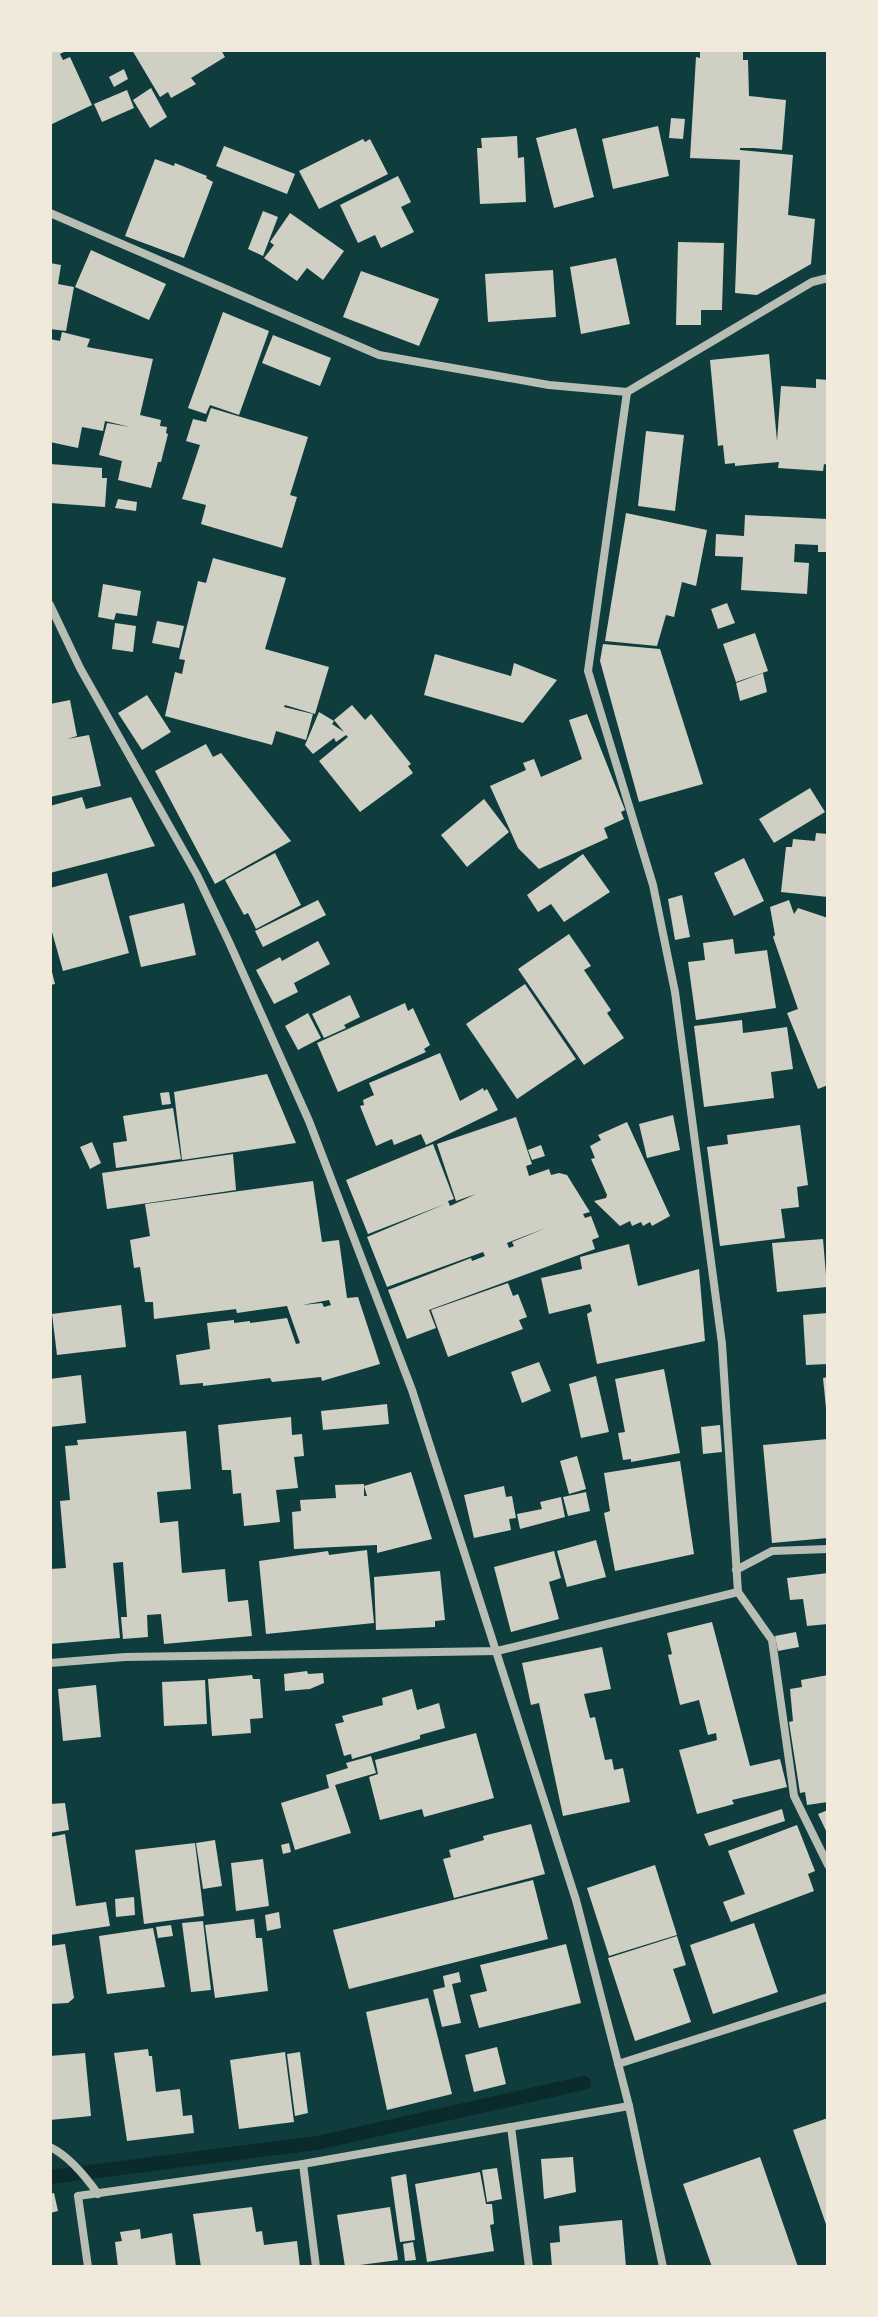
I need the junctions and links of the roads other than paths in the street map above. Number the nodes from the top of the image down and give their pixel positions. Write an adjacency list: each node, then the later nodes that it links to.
1 (50, 213): 3 (street)
2 (828, 278): 3 (street)
3 (627, 392): 6 (street)
4 (50, 605): 8 (street)
5 (828, 1549): 6 (street)
6 (736, 1570): 7 (street)
7 (738, 1592): 8 (street); 10 (street)
8 (497, 1651): 9 (street); 12 (street)
9 (50, 1663)
10 (828, 1865)
11 (828, 1997): 12 (street)
12 (618, 2064): 13 (street)
13 (629, 2106): 14 (street); 21 (street)
14 (511, 2127): 16 (street); 20 (street)
15 (50, 2147): 17 (street)
16 (303, 2164): 17 (street); 19 (street)
17 (98, 2194): 18 (street)
18 (88, 2267)
19 (316, 2267)
20 (529, 2267)
21 (663, 2267)

